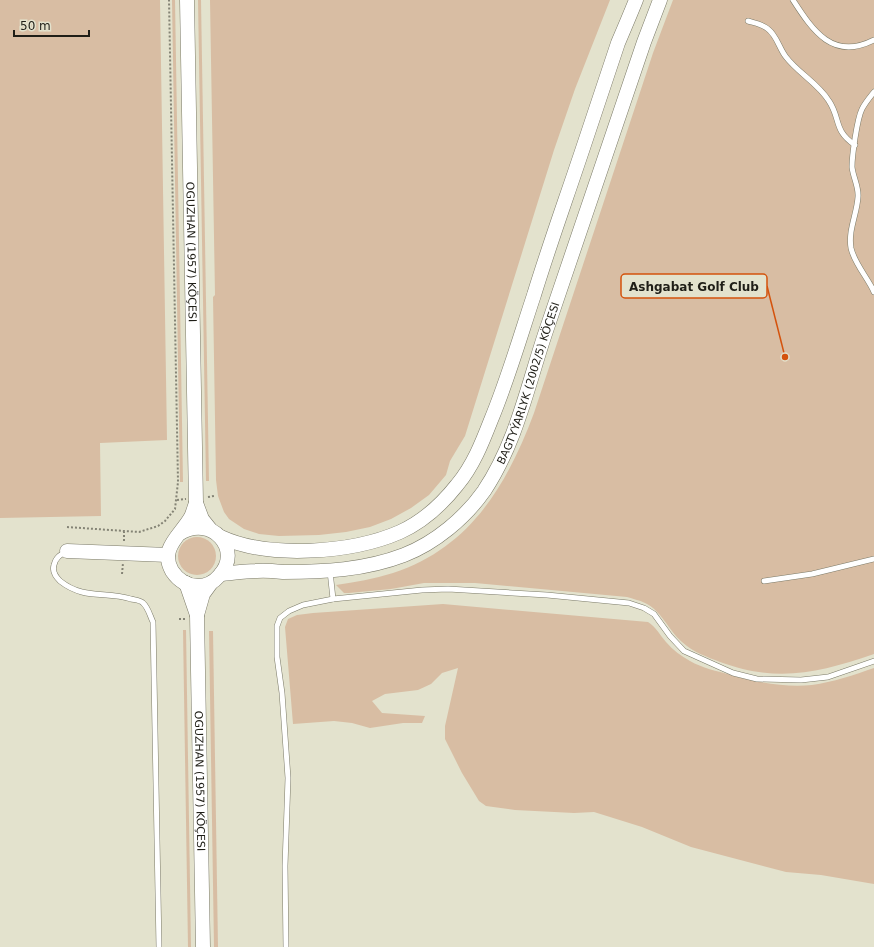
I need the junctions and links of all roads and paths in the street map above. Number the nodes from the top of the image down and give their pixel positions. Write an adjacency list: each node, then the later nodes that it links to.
1 (169, 0): 12 (path)
2 (187, 0): 11 (street, OGUZHAN (1957) KÖÇESI)
3 (636, 0): 13 (street, BAGTYÝARLYK (2002/5) KÖÇESI)
4 (660, 0): 18 (street, BAGTYÝARLYK (2002/5) KÖÇESI)
5 (793, 0): 7 (lane)
6 (748, 21): 9 (lane)
7 (874, 40)
8 (874, 92): 9 (lane)
9 (855, 145): 10 (lane)
10 (874, 292)
11 (196, 503): 13 (street, OGUZHAN (1957) KÖÇESI); 14 (street, OGUZHAN (1957) KÖÇESI)
12 (67, 527)
13 (215, 533): 14 (street); 19 (street, OGUZHAN (1957) KÖÇESI)
14 (179, 534): 16 (street, OGUZHAN (1957) KÖÇESI)
15 (67, 551): 16 (street); 25 (lane)
16 (168, 555): 21 (street)
17 (874, 559): 20 (lane)
18 (330, 570): 19 (street, BAGTYÝARLYK (2002/5) KÖÇESI); 22 (lane)
19 (216, 578): 21 (street); 23 (street, OGUZHAN (1957) KÖÇESI)
20 (764, 581)
21 (186, 583): 23 (street, OGUZHAN (1957) KÖÇESI)
22 (333, 599): 24 (lane); 27 (lane)
23 (197, 615): 26 (street, OGUZHAN (1957) KÖÇESI)
24 (874, 661)
25 (159, 947)
26 (203, 947)
27 (286, 947)

